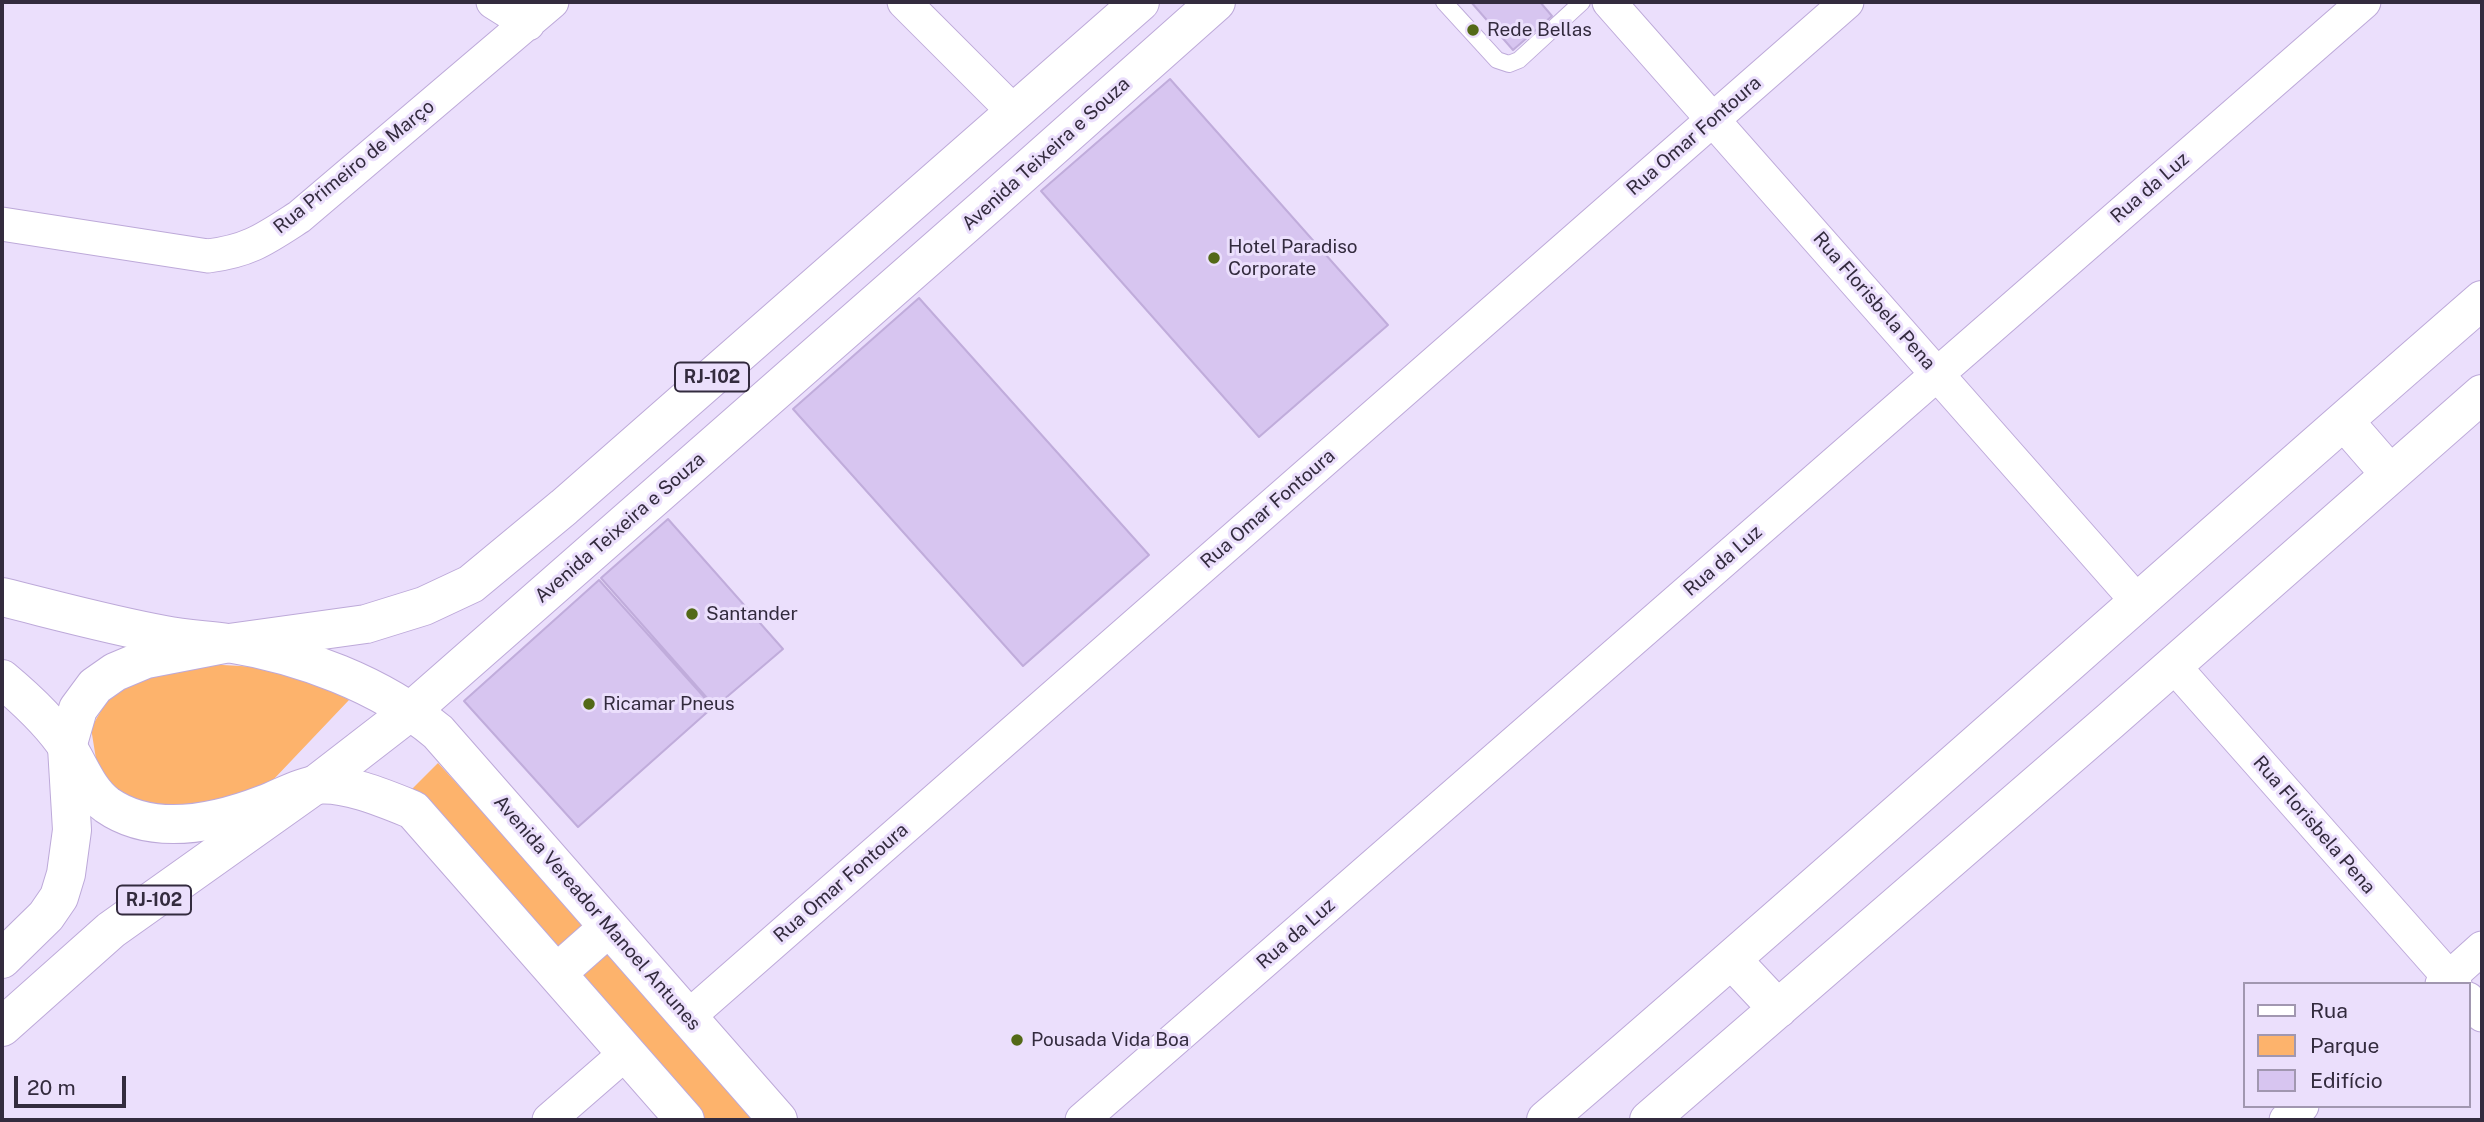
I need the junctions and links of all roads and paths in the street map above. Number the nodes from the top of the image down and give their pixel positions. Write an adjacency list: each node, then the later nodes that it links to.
1 (494, 2): 10 (street)
2 (904, 2): 11 (street)
3 (1140, 2): 11 (main road, RJ-102)
4 (1216, 2): 24 (main road, Avenida Teixeira e Souza / RJ-102)
5 (1444, 2): 6 (lane)
6 (1582, 2)
7 (1609, 2): 12 (street, Rua Florisbela Pena)
8 (1847, 2): 12 (street, Rua Omar Fontoura)
9 (2364, 2): 15 (street, Rua da Luz)
10 (540, 13): 13 (street, Rua Primeiro de Março)
11 (1014, 112): 21 (main road, RJ-102)
12 (1713, 119): 15 (street, Rua Florisbela Pena); 35 (street, Rua Omar Fontoura)
13 (2, 224)
14 (2482, 300): 17 (main road)
15 (1938, 373): 20 (street, Rua Florisbela Pena); 42 (street, Rua da Luz)
16 (2482, 394): 18 (main road)
17 (2344, 421): 18 (main road); 20 (main road)
18 (2390, 474): 22 (main road)
19 (2, 597): 21 (main road)
20 (2137, 601): 30 (main road)
21 (229, 643): 24 (main road, Avenida Vereador Manoel Antunes); 25 (main road, RJ-102)
22 (2174, 665): 32 (street, Rua Florisbela Pena); 34 (main road)
23 (2, 679): 25 (main road)
24 (412, 710): 26 (main road, Avenida Teixeira e Souza / RJ-102); 27 (main road, Avenida Vereador Manoel Antunes)
25 (67, 747): 26 (main road); 29 (main road, RJ-102)
26 (315, 785): 31 (main road); 36 (main road, Avenida Teixeira e Souza / RJ-102)
27 (609, 927): 31 (main road); 35 (main road, Avenida Vereador Manoel Antunes)
28 (2482, 948): 33 (street)
29 (2, 958)
30 (1732, 960): 34 (main road); 43 (main road)
31 (556, 973): 37 (main road)
32 (2451, 982)
33 (2457, 982)
34 (1778, 1009): 44 (main road)
35 (688, 1017): 41 (main road, Avenida Vereador Manoel Antunes)
36 (2, 1027)
37 (626, 1054): 39 (street); 40 (main road)
38 (2300, 1108): 45 (street)
39 (549, 1120)
40 (685, 1120)
41 (778, 1120)
42 (1082, 1120)
43 (1546, 1120)
44 (1649, 1120)
45 (2286, 1120)

